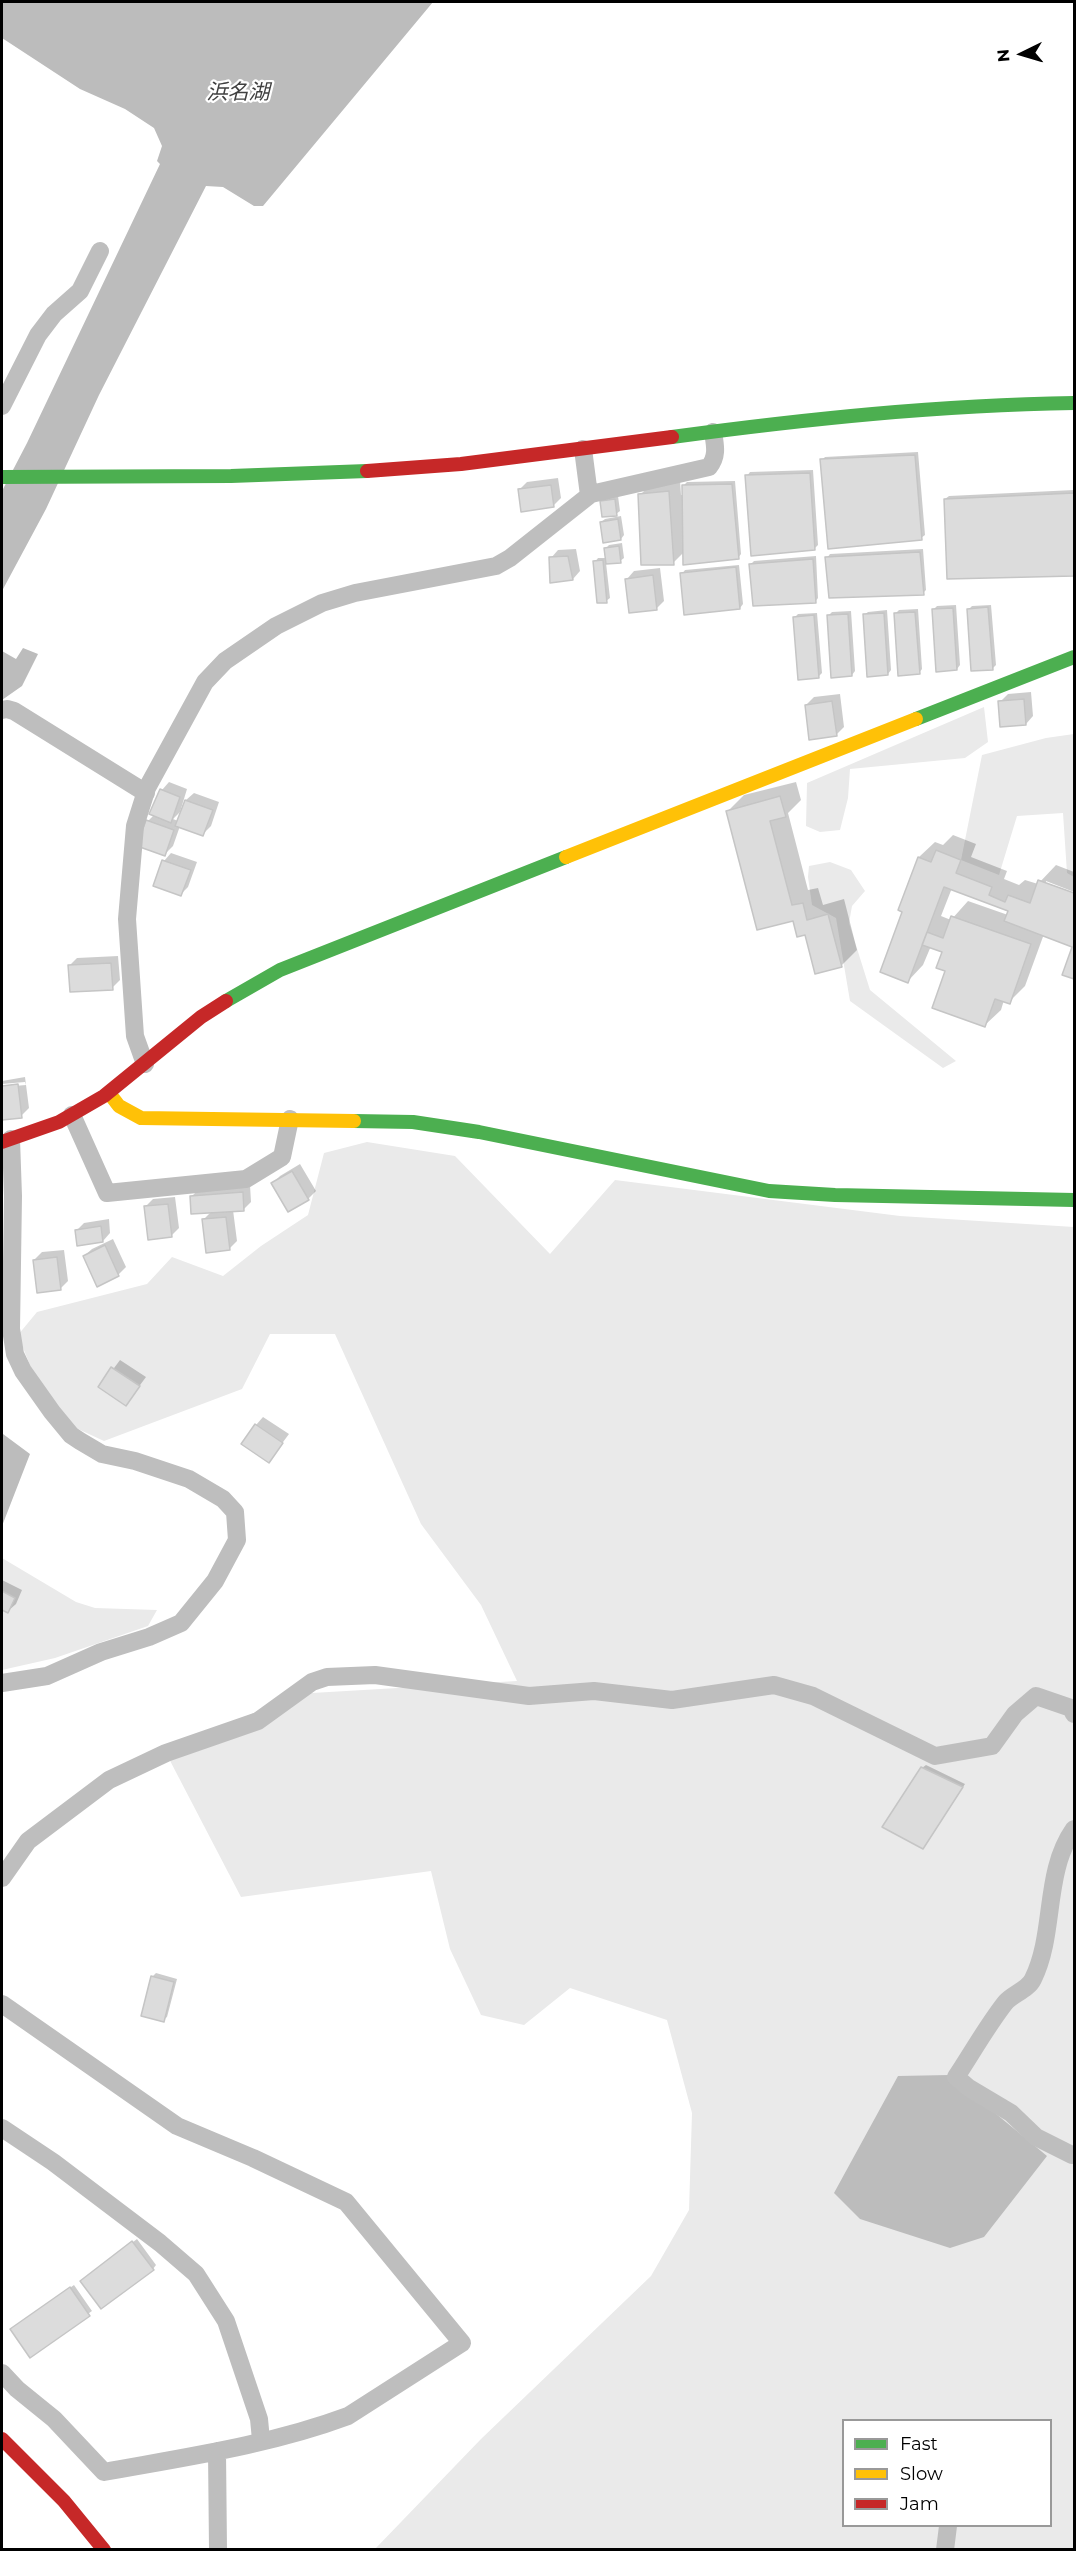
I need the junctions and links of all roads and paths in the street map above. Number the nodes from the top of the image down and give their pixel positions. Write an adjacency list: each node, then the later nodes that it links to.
1 (100, 251): 3 (street)
2 (1074, 404): 4 (street)
3 (2, 406)
4 (713, 432): 5 (street); 7 (street)
5 (582, 449): 6 (street); 7 (street)
6 (2, 477)
7 (589, 495): 10 (street)
8 (1074, 657): 11 (street)
9 (2, 710): 10 (street)
10 (146, 793): 11 (street)
11 (145, 1065): 12 (street)
12 (110, 1093): 13 (street); 14 (street)
13 (72, 1115): 14 (street); 15 (street)
14 (290, 1119): 16 (street)
15 (6, 1141): 17 (street)
16 (1074, 1200)
17 (2, 1683)
18 (1074, 1714): 20 (street)
19 (1074, 1829): 23 (street)
20 (2, 1878)
21 (2, 2004): 26 (street)
22 (2, 2128): 26 (street)
23 (1071, 2155)
24 (2, 2373): 27 (street)
25 (2, 2439): 29 (street)
26 (261, 2440): 27 (street)
27 (217, 2451): 30 (street)
28 (948, 2527): 31 (street)
29 (104, 2550)
30 (218, 2550)
31 (945, 2550)

